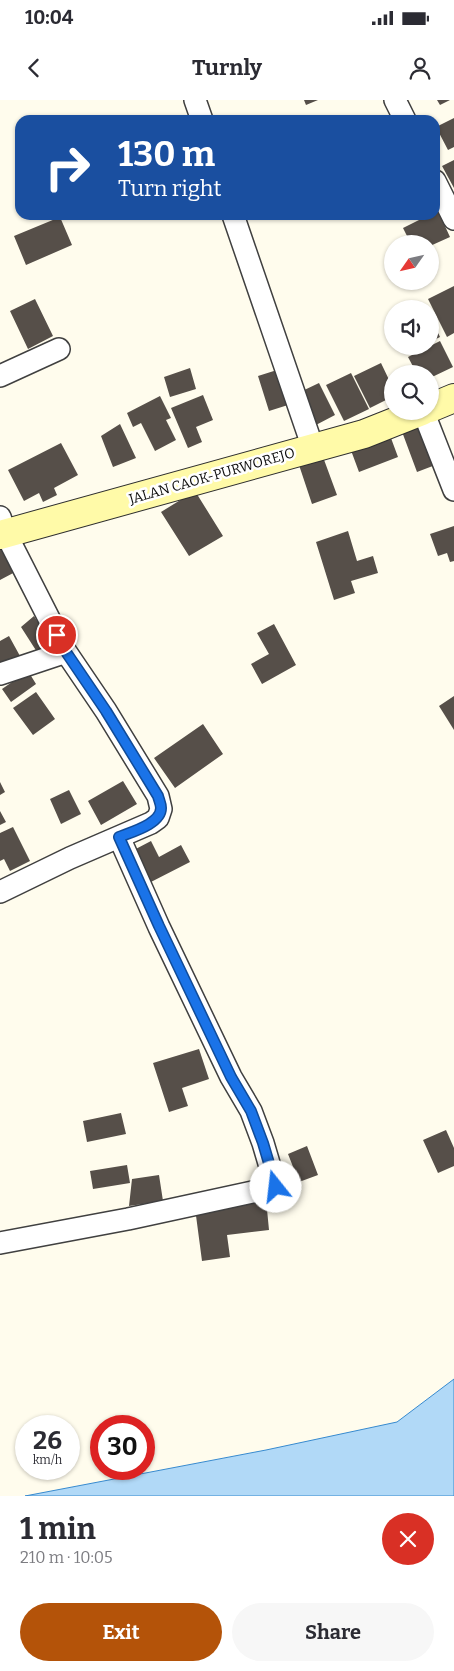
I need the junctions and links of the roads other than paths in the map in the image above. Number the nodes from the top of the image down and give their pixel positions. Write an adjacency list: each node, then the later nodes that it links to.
1 (195, 100): 3 (street)
2 (395, 100): 4 (street)
3 (200, 115)
4 (402, 115)
5 (440, 191): 6 (street)
6 (454, 219)
7 (236, 220): 14 (street)
8 (59, 349): 9 (street)
9 (0, 376)
10 (454, 398): 11 (street)
11 (439, 404)
12 (399, 420): 14 (street, JALAN CAOK-PURWOREJO)
13 (426, 420): 15 (street)
14 (313, 448): 16 (street, JALAN CAOK-PURWOREJO)
15 (454, 490)
16 (2, 528): 17 (street)
17 (66, 652): 18 (street); 19 (street)
18 (0, 674)
19 (119, 837): 20 (street); 21 (street)
20 (0, 892)
21 (0, 1243)

